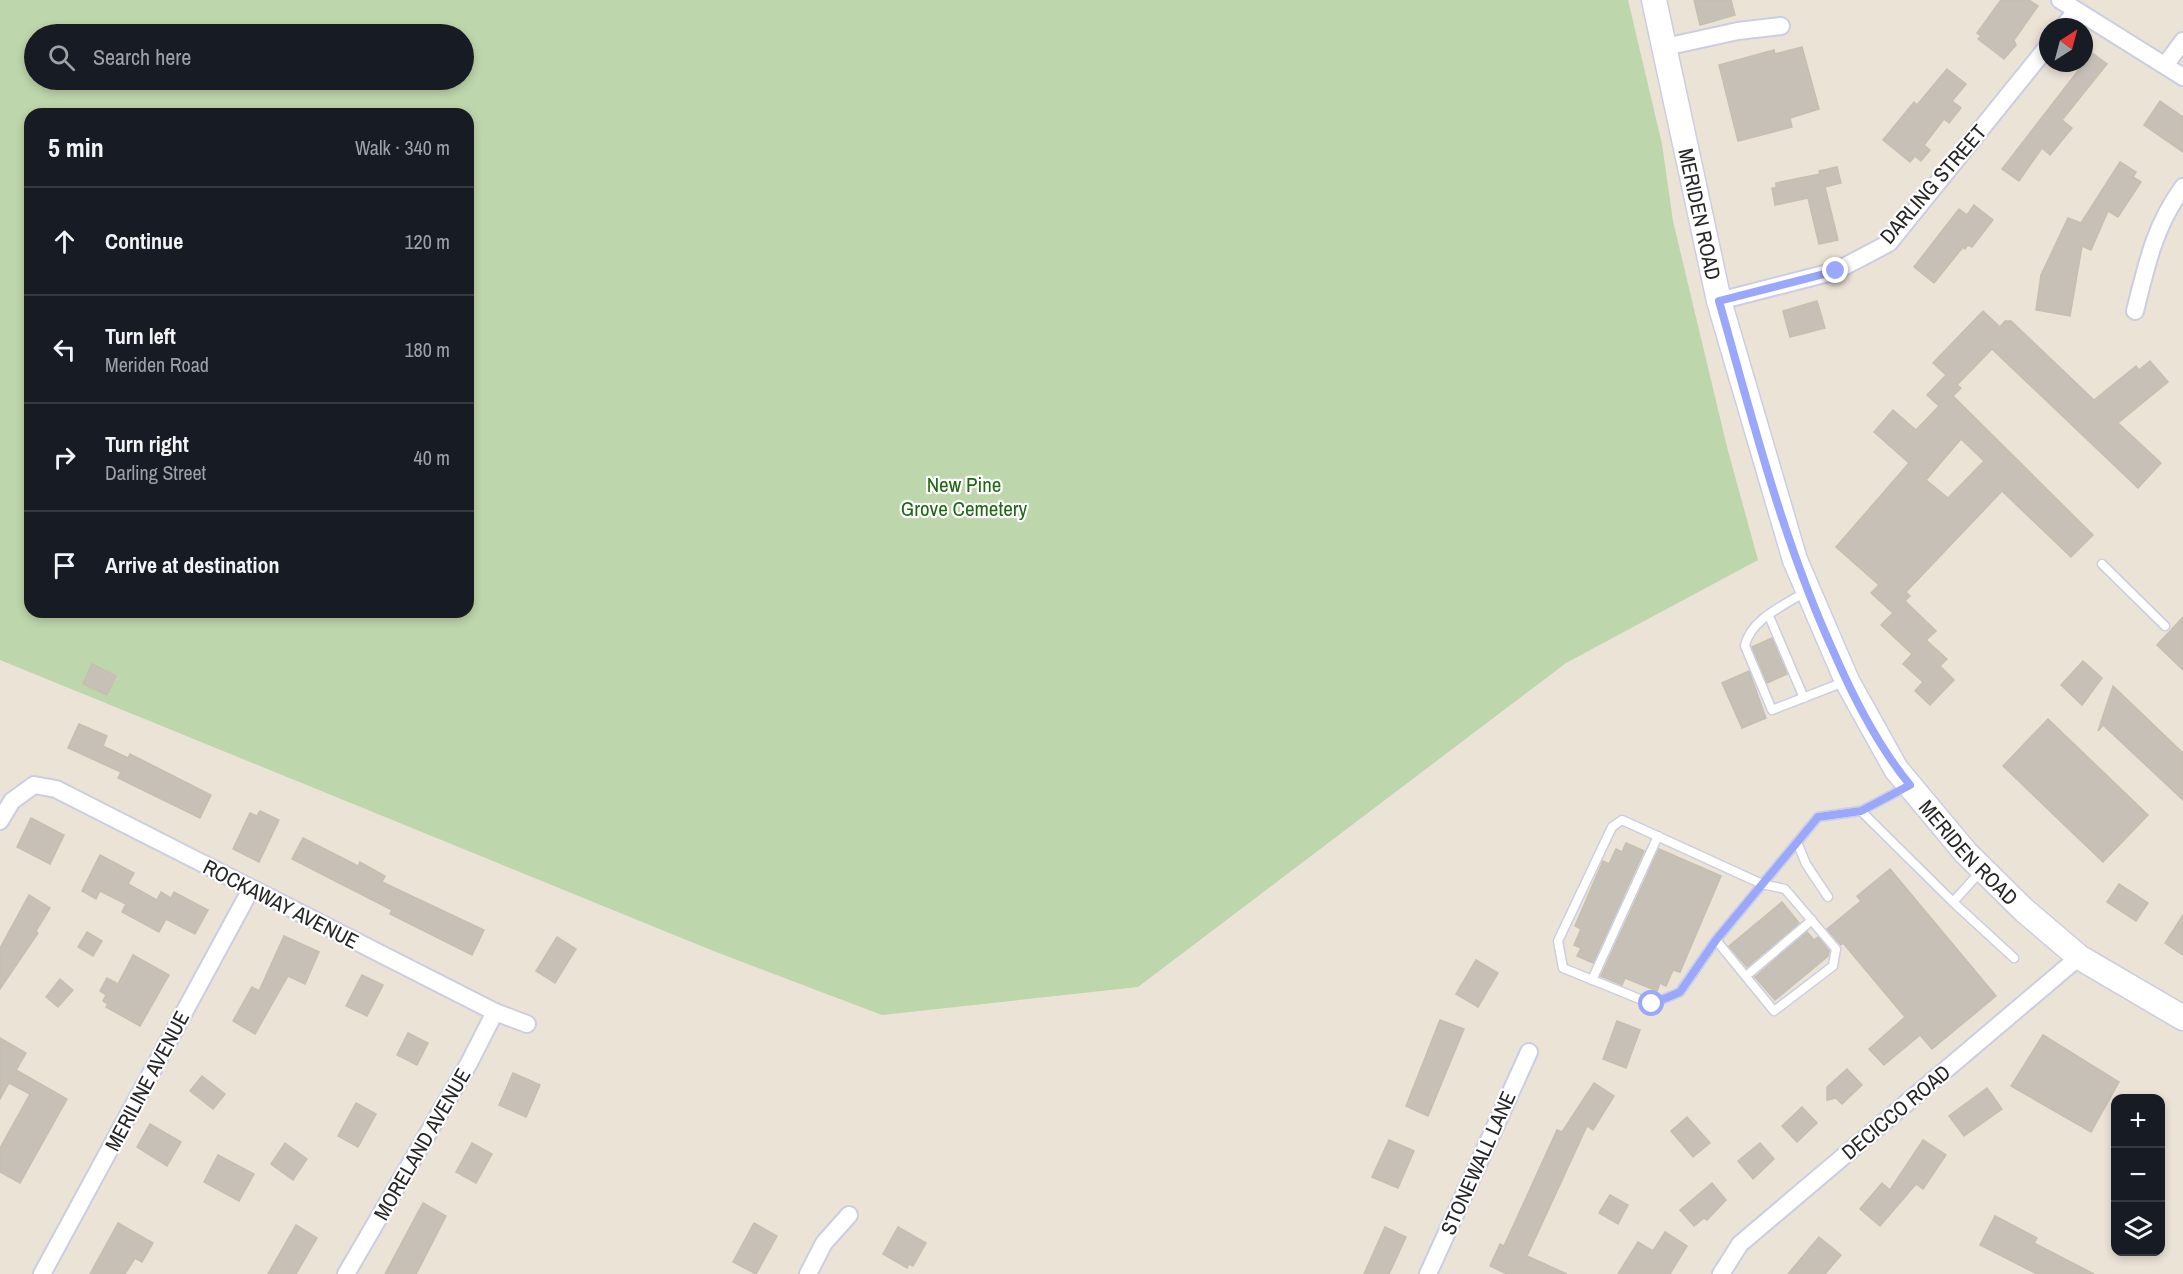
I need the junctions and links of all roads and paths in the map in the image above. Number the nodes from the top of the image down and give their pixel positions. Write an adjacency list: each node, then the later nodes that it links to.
1 (1654, 0): 7 (main road, MERIDEN ROAD)
2 (2060, 0): 3 (street)
3 (2076, 11): 4 (street); 9 (street)
4 (2070, 18)
5 (1781, 26): 7 (street)
6 (2183, 41): 9 (street)
7 (1665, 47): 12 (main road, MERIDEN ROAD)
8 (2039, 57): 12 (street, DARLING STREET)
9 (2166, 64): 10 (street)
10 (2183, 77)
11 (2183, 187): 13 (street)
12 (1719, 301): 15 (main road, MERIDEN ROAD)
13 (2135, 311)
14 (2102, 564): 17 (lane)
15 (1807, 590): 16 (lane); 18 (main road, MERIDEN ROAD)
16 (1769, 616): 19 (lane); 19 (lane)
17 (2165, 626)
18 (1846, 681): 19 (lane); 20 (main road, MERIDEN ROAD)
19 (1804, 698)
20 (1910, 785): 21 (lane); 25 (main road, MERIDEN ROAD)
21 (1861, 811): 24 (lane); 29 (lane)
22 (0, 821): 27 (street, ROCKAWAY AVENUE)
23 (1658, 836): 26 (lane); 35 (lane); 35 (lane)
24 (1797, 842): 26 (lane); 28 (lane)
25 (1983, 869): 29 (lane); 32 (main road, MERIDEN ROAD)
26 (1762, 884): 30 (lane); 31 (lane)
27 (251, 889): 36 (street, ROCKAWAY AVENUE); 41 (street, MERILINE AVENUE)
28 (1828, 897)
29 (1953, 902): 33 (lane)
30 (1812, 920): 34 (lane); 34 (lane)
31 (1716, 940): 34 (lane); 35 (lane)
32 (2079, 957): 37 (main road, MERIDEN ROAD); 45 (street, DECICCO ROAD)
33 (2014, 958)
34 (1746, 976)
35 (1592, 980)
36 (495, 1012): 38 (street, ROCKAWAY AVENUE); 42 (street, MORELAND AVENUE)
37 (2183, 1018)
38 (527, 1024)
39 (1529, 1052): 44 (street, STONEWALL LANE)
40 (849, 1215): 43 (street)
41 (42, 1274)
42 (346, 1274)
43 (808, 1274)
44 (1428, 1274)
45 (1721, 1274)

